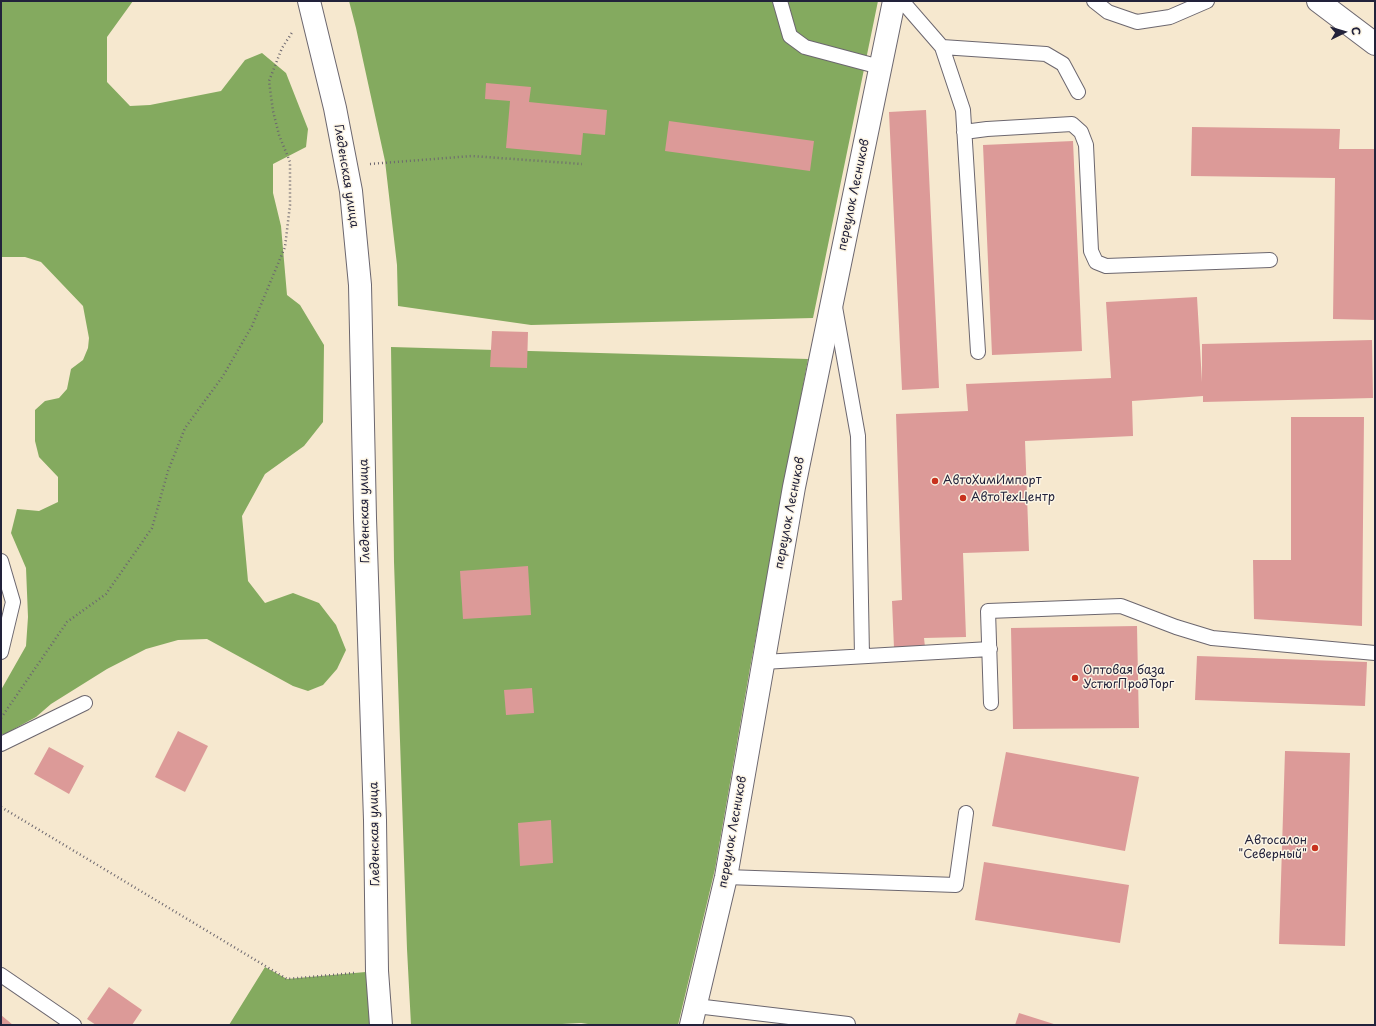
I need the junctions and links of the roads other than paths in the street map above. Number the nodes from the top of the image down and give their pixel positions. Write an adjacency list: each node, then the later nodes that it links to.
1 (780, 1): 10 (lane)
2 (894, 1): 10 (main road, переулок Лесников)
3 (902, 1): 9 (lane)
4 (1094, 1): 5 (lane)
5 (1207, 1)
6 (1318, 1): 8 (main road)
7 (309, 3): 30 (main road, Гледенская улица)
8 (1375, 44)
9 (942, 47): 11 (lane); 12 (lane)
10 (880, 67): 14 (main road, переулок Лесников)
11 (1078, 92)
12 (964, 132): 13 (lane); 15 (lane)
13 (1270, 260)
14 (833, 296): 20 (lane); 21 (main road, переулок Лесников)
15 (978, 352)
16 (1, 561): 18 (lane)
17 (990, 649): 19 (lane); 20 (lane); 23 (lane)
18 (1, 652)
19 (1375, 652)
20 (862, 656): 21 (lane)
21 (763, 662): 26 (main road, переулок Лесников)
22 (84, 703): 24 (lane)
23 (992, 703)
24 (1, 744)
25 (966, 813): 26 (lane)
26 (726, 877): 28 (main road, переулок Лесников)
27 (1, 975): 29 (lane)
28 (694, 1015): 31 (lane)
29 (74, 1025)
30 (381, 1025)
31 (848, 1025)

